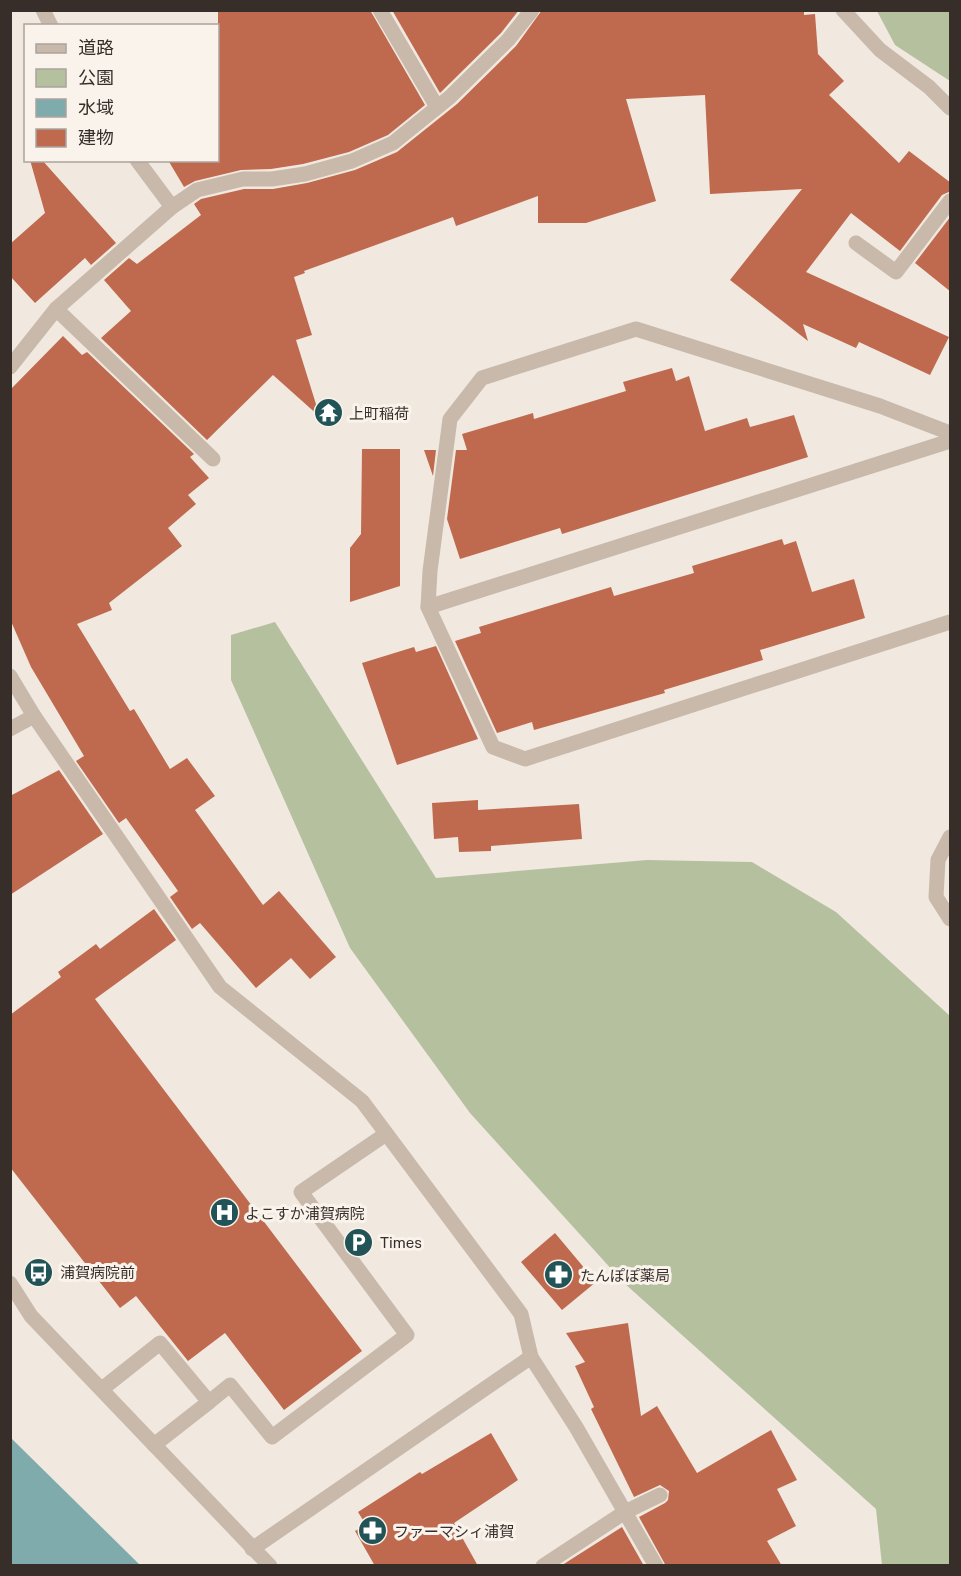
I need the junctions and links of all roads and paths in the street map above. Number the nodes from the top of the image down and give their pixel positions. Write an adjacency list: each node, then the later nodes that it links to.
1 (43, 10): 5 (street)
2 (380, 10): 6 (street)
3 (532, 10): 6 (street)
4 (843, 10): 7 (street)
5 (50, 24)
6 (437, 107): 10 (street)
7 (951, 108)
8 (138, 162): 10 (street)
9 (951, 201): 11 (street)
10 (172, 207): 12 (street)
11 (856, 243)
12 (56, 309): 13 (street); 16 (street)
13 (10, 367)
14 (951, 433): 17 (street)
15 (951, 441): 17 (street)
16 (213, 459)
17 (428, 607): 18 (street)
18 (951, 622)
19 (10, 676): 20 (street)
20 (34, 716): 21 (street); 24 (street)
21 (10, 729)
22 (951, 837): 23 (street)
23 (951, 919)
24 (386, 1134): 26 (street); 28 (street)
25 (10, 1283): 27 (street)
26 (531, 1357): 31 (street); 32 (street)
27 (102, 1389): 28 (street); 29 (street)
28 (209, 1402): 29 (street)
29 (154, 1445): 32 (street)
30 (660, 1495): 31 (street)
31 (625, 1512): 34 (street); 35 (street)
32 (252, 1549): 33 (street)
33 (270, 1566)
34 (543, 1566)
35 (656, 1566)

